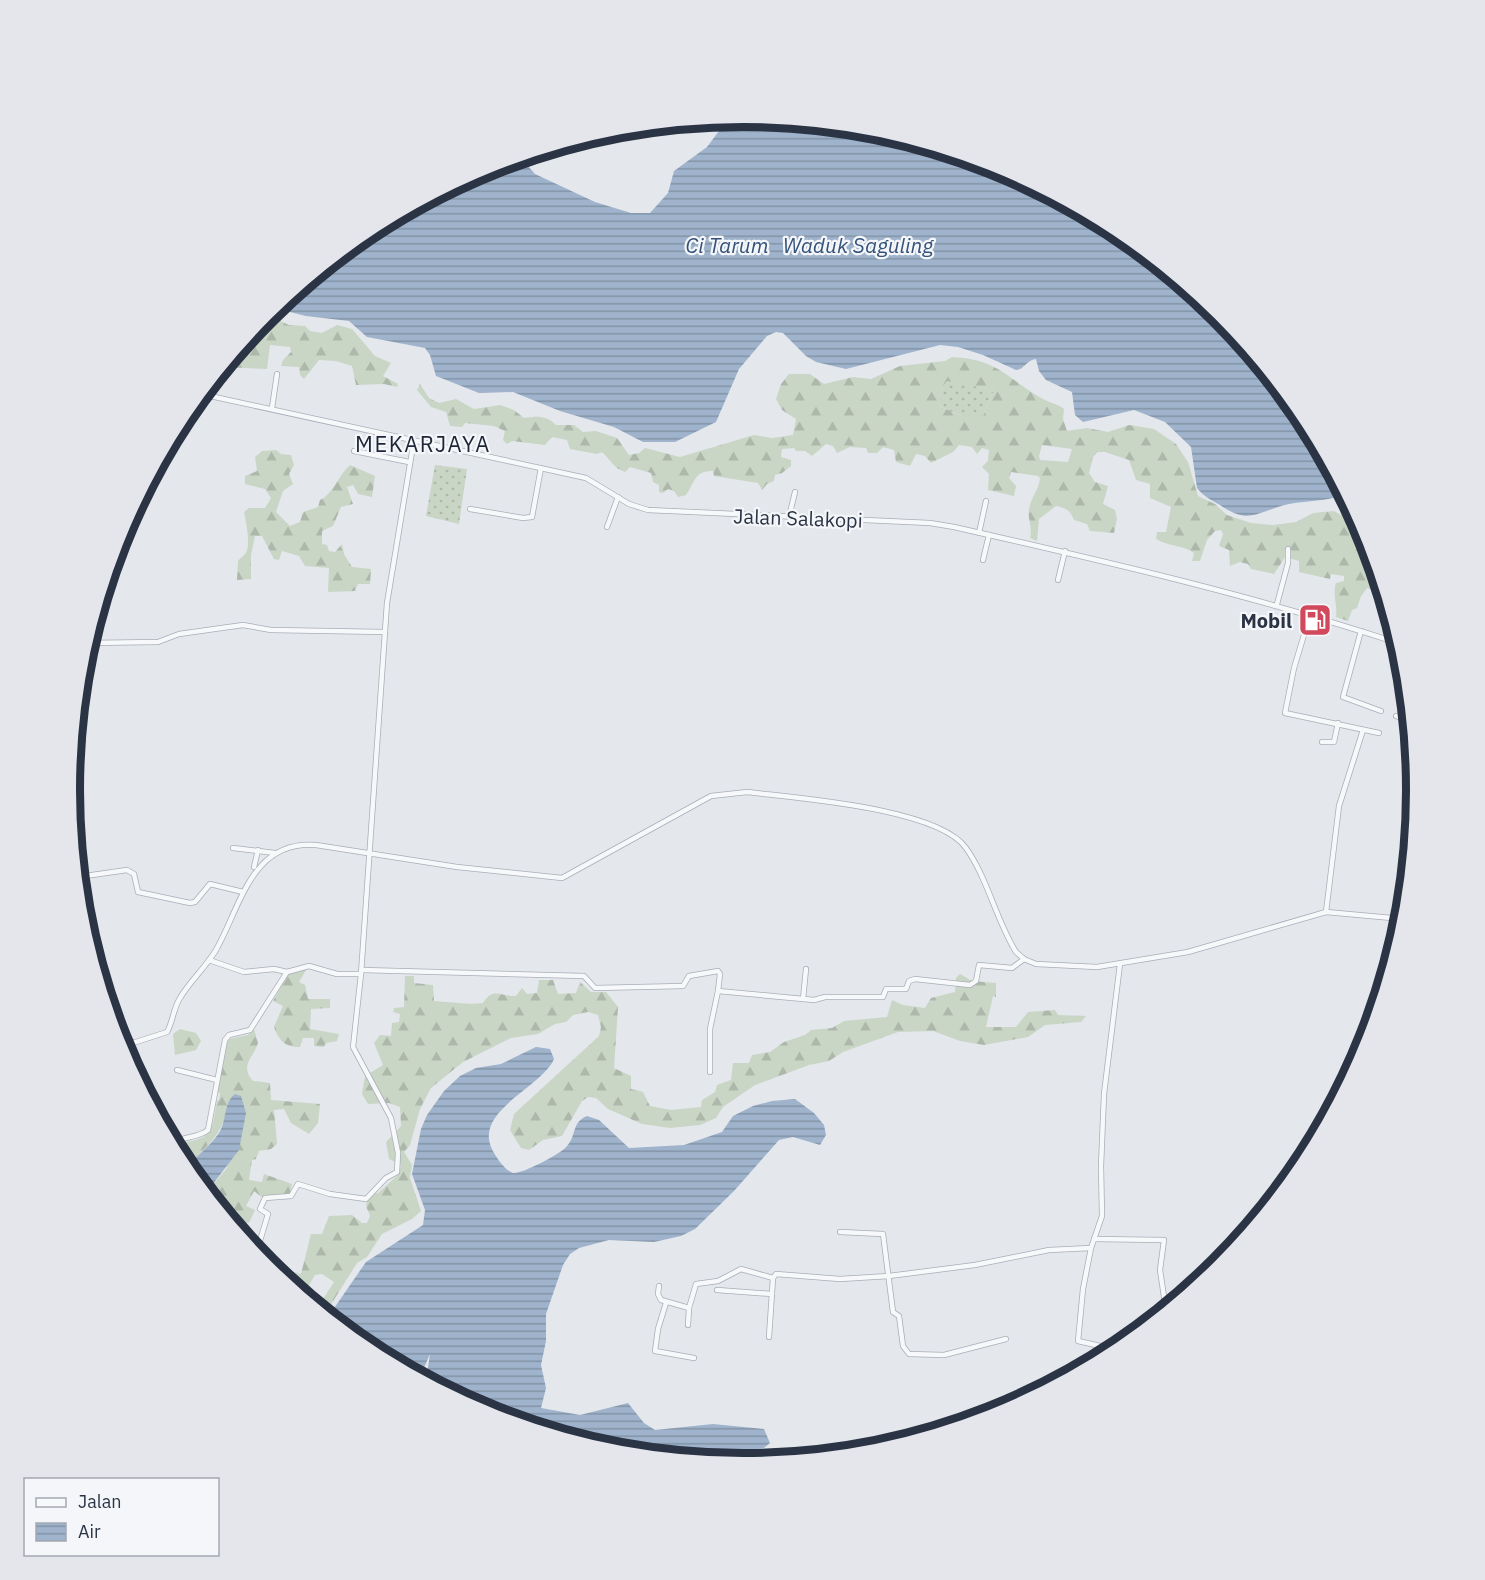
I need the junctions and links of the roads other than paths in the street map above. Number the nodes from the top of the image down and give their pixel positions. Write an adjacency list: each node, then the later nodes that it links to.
1 (277, 374): 3 (street)
2 (210, 396): 3 (street, Jalan Salakopi)
3 (272, 408): 4 (street, Jalan Salakopi)
4 (414, 440): 6 (street); 7 (street, Jalan Salakopi)
5 (354, 451): 6 (street)
6 (409, 462): 23 (street)
7 (542, 468): 9 (street, Jalan Salakopi); 11 (street)
8 (795, 492): 12 (street)
9 (618, 496): 12 (street, Jalan Salakopi); 13 (street)
10 (986, 501): 14 (street)
11 (470, 509)
12 (789, 518): 14 (street, Jalan Salakopi)
13 (608, 527)
14 (980, 533): 15 (street, Jalan Salakopi)
15 (989, 535): 17 (street, Jalan Salakopi); 18 (street)
16 (1288, 549): 20 (street)
17 (1065, 551): 19 (street); 20 (street, Jalan Salakopi)
18 (983, 560)
19 (1058, 580)
20 (1277, 604): 21 (street, Jalan Salakopi)
21 (1310, 615): 22 (street, Jalan Salakopi); 29 (street)
22 (1361, 631): 24 (street, Jalan Salakopi); 26 (street)
23 (385, 632): 25 (street); 36 (street)
24 (1388, 640)
25 (96, 643)
26 (1381, 711)
27 (1396, 716): 28 (street)
28 (1401, 718)
29 (1338, 723): 30 (street); 32 (street)
30 (1363, 730): 31 (street); 40 (street)
31 (1379, 732)
32 (1322, 742)
33 (233, 848): 34 (street)
34 (258, 850): 35 (street); 37 (street)
35 (276, 853): 36 (street); 39 (street)
36 (369, 854): 42 (street); 47 (street)
37 (254, 867)
38 (85, 876): 39 (street)
39 (243, 892): 43 (street)
40 (1326, 912): 41 (street); 44 (street)
41 (1393, 918)
42 (1024, 959): 44 (street); 49 (street)
43 (208, 960): 46 (street); 50 (street)
44 (1120, 964): 56 (street)
45 (806, 969): 49 (street)
46 (287, 972): 47 (street); 53 (street)
47 (361, 972): 48 (street); 57 (street)
48 (718, 991): 49 (street); 52 (street)
49 (803, 999)
50 (127, 1037)
51 (177, 1070): 53 (street)
52 (710, 1071)
53 (217, 1080): 54 (street)
54 (180, 1140)
55 (840, 1232): 59 (street)
56 (1094, 1239): 58 (street); 64 (street)
57 (259, 1243)
58 (1091, 1248): 59 (street); 70 (street)
59 (889, 1276): 60 (street); 69 (street)
60 (773, 1278): 63 (street); 66 (street)
61 (658, 1286): 65 (street)
62 (717, 1290): 63 (street)
63 (772, 1294): 68 (street)
64 (1165, 1301)
65 (666, 1302): 66 (street); 71 (street)
66 (689, 1308): 67 (street)
67 (688, 1325)
68 (769, 1337)
69 (1006, 1339)
70 (1102, 1346)
71 (694, 1358)

